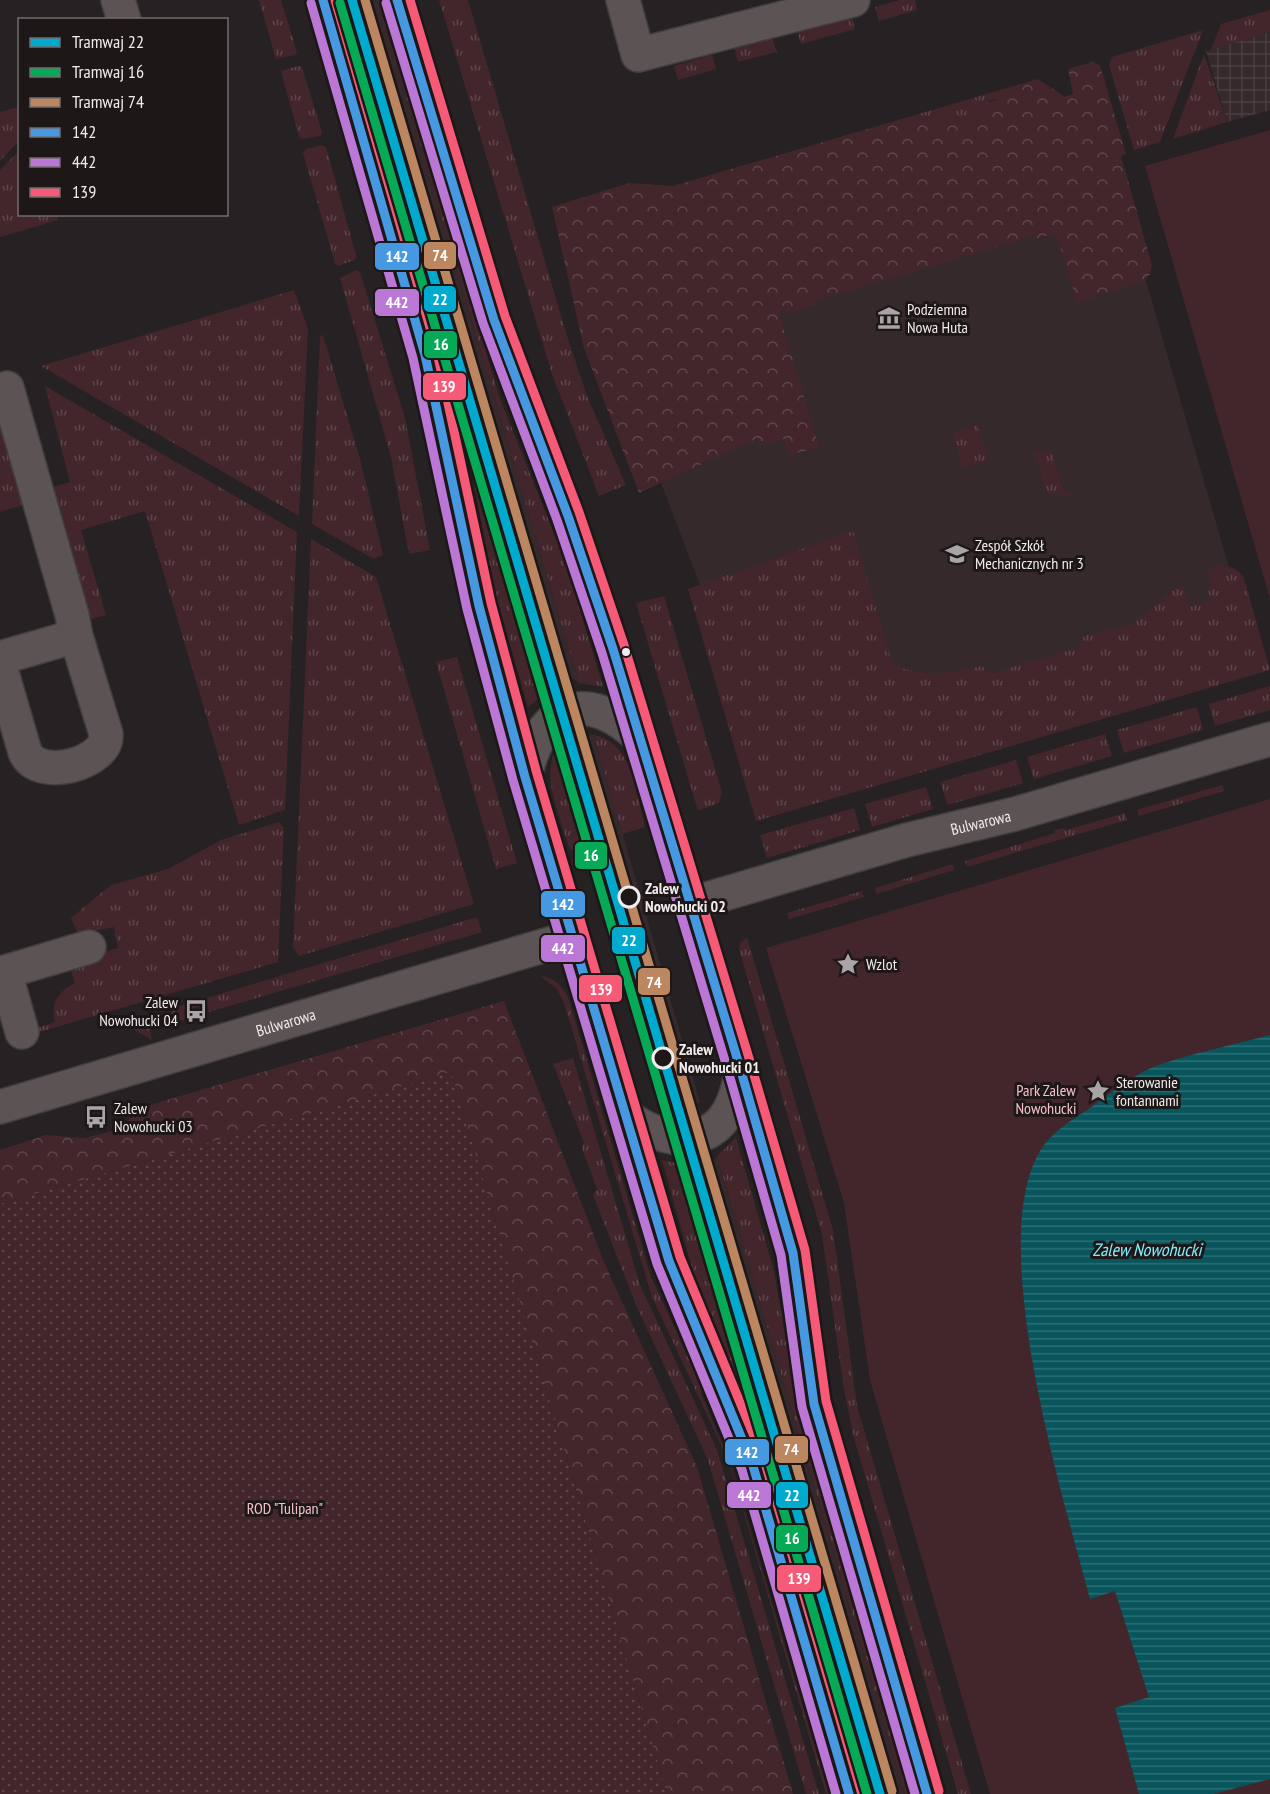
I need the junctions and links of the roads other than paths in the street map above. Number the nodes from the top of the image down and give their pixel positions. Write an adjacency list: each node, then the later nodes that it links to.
1 (118, 0): 6 (street)
2 (323, 0): 13 (street)
3 (397, 0): 11 (street)
4 (623, 0): 5 (street)
5 (853, 0)
6 (123, 18)
7 (0, 391): 8 (street)
8 (76, 636): 9 (street); 10 (street)
9 (0, 658)
10 (0, 666)
11 (640, 738): 13 (street); 14 (street)
12 (1270, 739): 14 (street, Bulwarowa)
13 (525, 777): 15 (street)
14 (690, 904): 19 (street)
15 (573, 937): 20 (street, Bulwarowa); 21 (street)
16 (89, 946): 17 (street)
17 (3, 973): 18 (street)
18 (21, 1032)
19 (741, 1071): 21 (street); 23 (street)
20 (0, 1107)
21 (625, 1115): 22 (street)
22 (849, 1794)
23 (927, 1794)

